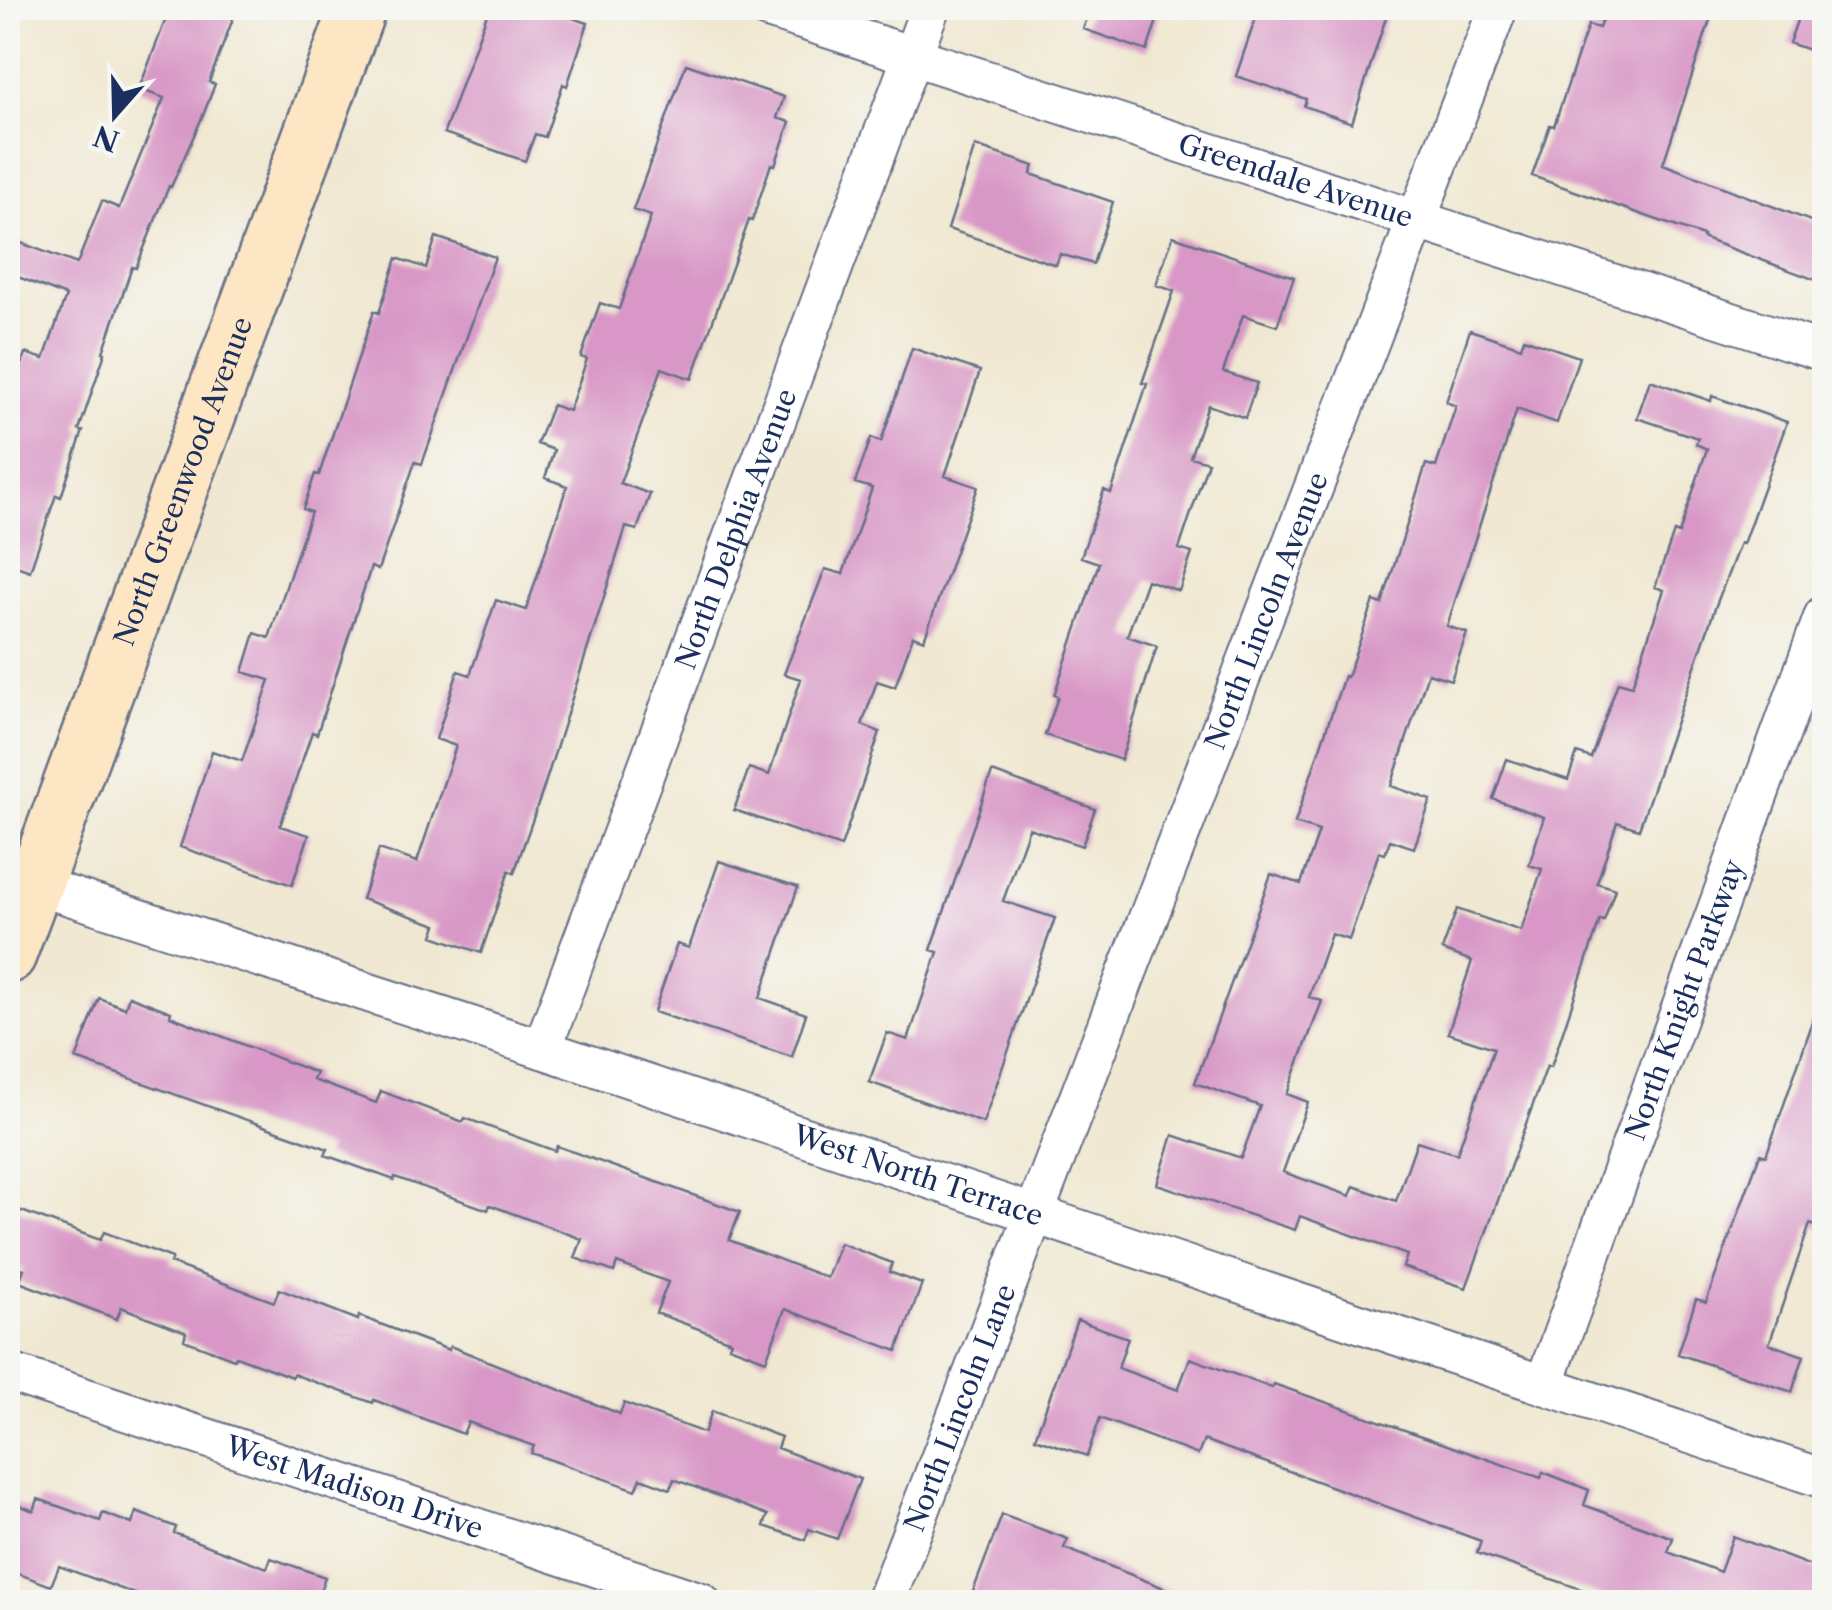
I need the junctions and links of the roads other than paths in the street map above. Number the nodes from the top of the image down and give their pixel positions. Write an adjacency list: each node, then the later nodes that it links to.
1 (358, 8): 9 (main road, North Greenwood Avenue)
2 (765, 8): 5 (street, Greendale Avenue)
3 (930, 8): 5 (street, North Delphia Avenue)
4 (1498, 8): 6 (street, North Lincoln Avenue)
5 (912, 57): 6 (street, Greendale Avenue); 11 (street, North Delphia Avenue)
6 (1418, 222): 7 (street, Greendale Avenue); 12 (street, North Lincoln Avenue)
7 (1824, 352)
8 (1824, 615): 14 (street, North Knight Parkway)
9 (21, 880): 10 (main road, North Greenwood Avenue); 11 (street, West North Terrace)
10 (8, 955)
11 (542, 1049): 12 (street, West North Terrace)
12 (1034, 1214): 14 (street, West North Terrace); 17 (street, North Lincoln Lane)
13 (8, 1372): 16 (street, West Madison Drive)
14 (1544, 1385): 15 (street, West North Terrace)
15 (1824, 1479)
16 (700, 1602)
17 (885, 1602)

